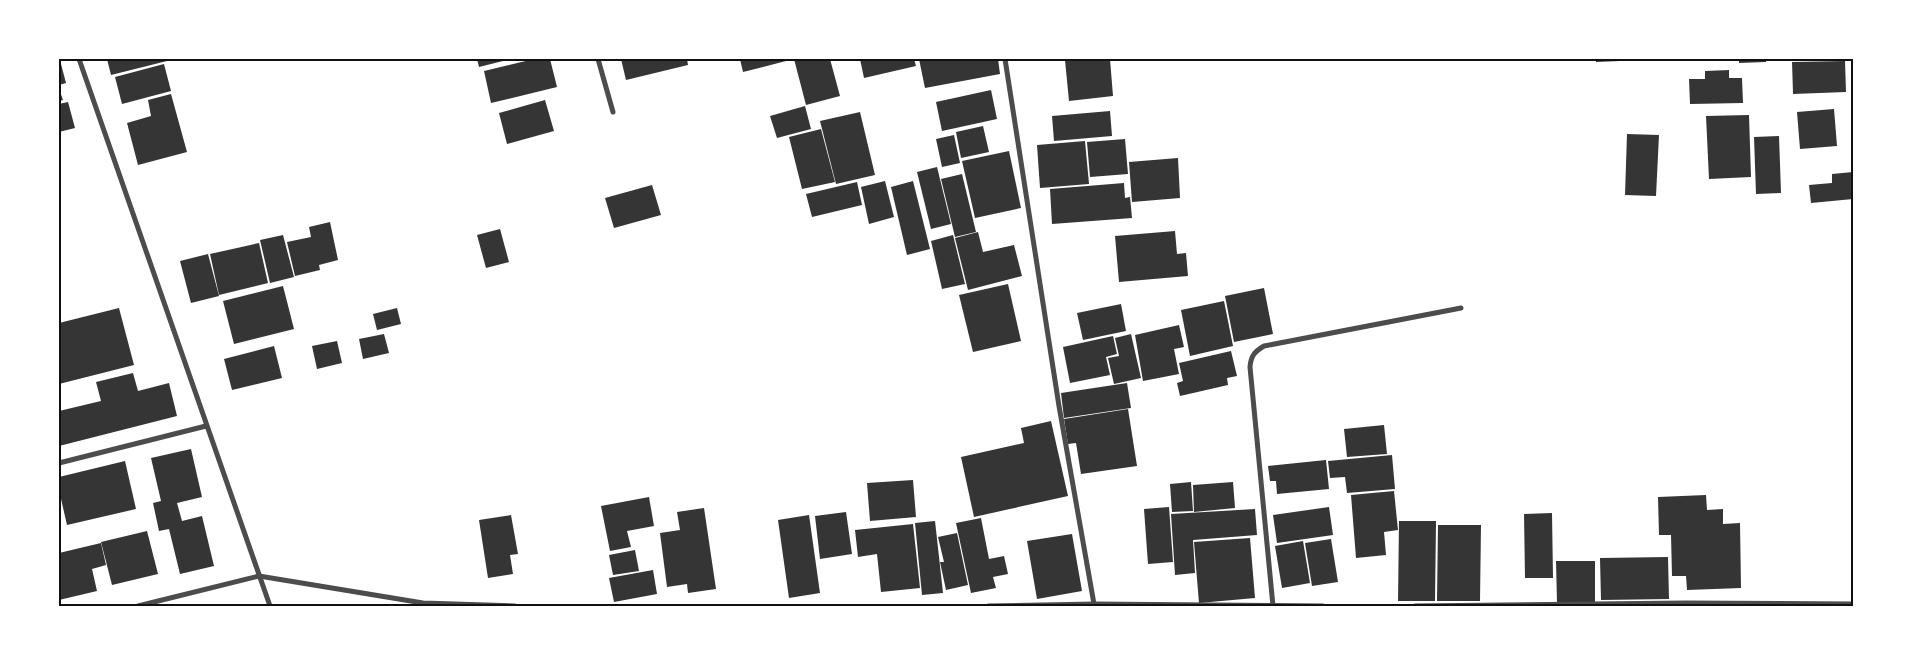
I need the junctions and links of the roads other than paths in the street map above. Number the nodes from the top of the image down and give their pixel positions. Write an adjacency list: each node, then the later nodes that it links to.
1 (79, 59): 6 (street)
2 (598, 59): 4 (street)
3 (1005, 59): 9 (street)
4 (613, 112)
5 (1461, 308): 17 (street)
6 (206, 426): 7 (street); 8 (street)
7 (59, 463)
8 (260, 576): 13 (street); 14 (street); 15 (street)
9 (1094, 604): 16 (street); 17 (street)
10 (1853, 604): 12 (street)
11 (1686, 605): 12 (street); 19 (street)
12 (1821, 605)
13 (138, 606)
14 (270, 606)
15 (515, 606)
16 (988, 606)
17 (1273, 606): 18 (street)
18 (1323, 606)
19 (1415, 606)

